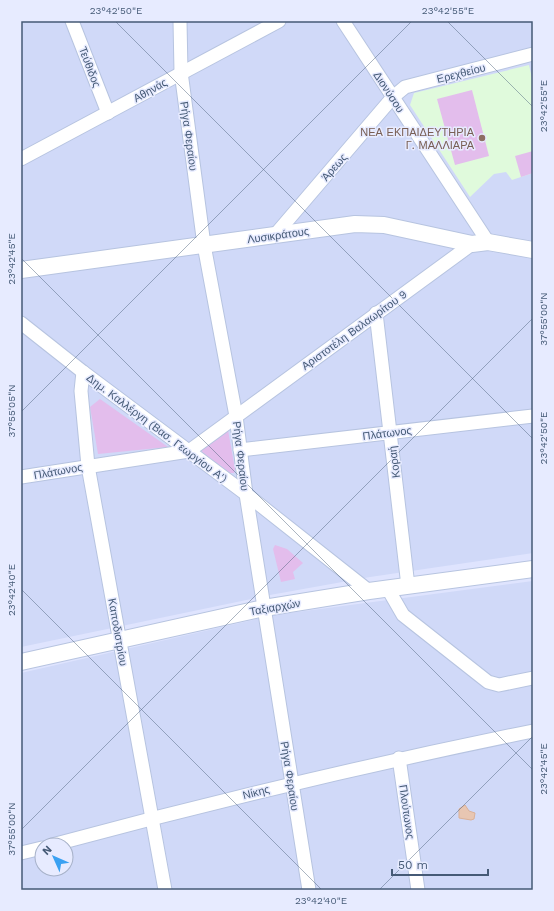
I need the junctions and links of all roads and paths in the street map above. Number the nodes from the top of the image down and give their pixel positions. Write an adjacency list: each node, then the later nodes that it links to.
1 (72, 21): 8 (street, Τεύθιδος)
2 (180, 21): 6 (street, Ρήγα Φεραίου)
3 (279, 21): 6 (street, Αθηνάς)
4 (343, 21): 7 (street, Διονύσου)
5 (533, 54): 7 (street, Ερεχθείου)
6 (181, 72): 8 (street, Αθηνάς); 13 (street, Ρήγα Φεραίου)
7 (393, 97): 10 (street, Άρεως); 11 (street, Διονύσου)
8 (108, 113): 9 (street, Αθηνάς)
9 (21, 159)
10 (275, 236): 12 (street, Λυσικράτους); 13 (street, Λυσικράτους)
11 (488, 242): 12 (street, Λυσικράτους); 14 (street, Λυσικράτους)
12 (472, 244): 16 (street, Αριστοτέλη Βαλαωρίτου 9)
13 (204, 245): 15 (street, Λυσικράτους); 19 (street, Ρήγα Φεραίου)
14 (533, 250)
15 (21, 270)
16 (376, 313): 19 (street, Αριστοτέλη Βαλαωρίτου 9); 21 (street, Κοραή)
17 (21, 323): 18 (street, Δημ. Καλλέργη (Βασ. Γεωργίου Α'))
18 (83, 372): 23 (street, Δημ. Καλλέργη (Βασ. Γεωργίου Α')); 24 (street, Καποδιστρίου)
19 (236, 416): 22 (street, Ρήγα Φεραίου); 23 (street, Αριστοτέλη Βαλαωρίτου 9)
20 (533, 416): 21 (street, Πλάτωνος)
21 (390, 433): 22 (street, Πλάτωνος); 28 (street, Κοραή)
22 (240, 450): 26 (street, Ρήγα Φεραίου)
23 (189, 451): 24 (street, Πλάτωνος); 26 (street, Δημ. Καλλέργη (Βασ. Γεωργίου Α'))
24 (88, 466): 25 (street, Πλάτωνος); 32 (street, Καποδιστρίου)
25 (21, 477)
26 (246, 494): 30 (street, Δημ. Καλλέργη (Βασ. Γεωργίου Α')); 31 (street, Ρήγα Φεραίου)
27 (533, 569): 28 (street, Ταξιαρχών)
28 (408, 586): 29 (street, Ταξιαρχών)
29 (388, 589): 30 (street, Ταξιαρχών); 34 (street)
30 (369, 591): 31 (street, Ταξιαρχών)
31 (264, 608): 32 (street, Ταξιαρχών); 37 (street, Ρήγα Φεραίου)
32 (120, 640): 33 (street, Ταξιαρχών); 38 (street, Καποδιστρίου)
33 (21, 662)
34 (533, 678)
35 (533, 731): 36 (street, Νίκης)
36 (399, 758): 37 (street, Νίκης); 44 (street, Πλούτωνος)
37 (292, 783): 38 (street, Νίκης); 43 (street, Ρήγα Φεραίου)
38 (152, 818): 39 (street, Νίκης); 42 (street, Καποδιστρίου)
39 (74, 839)
40 (34, 850): 41 (street)
41 (21, 853)
42 (165, 890)
43 (309, 890)
44 (418, 890)

